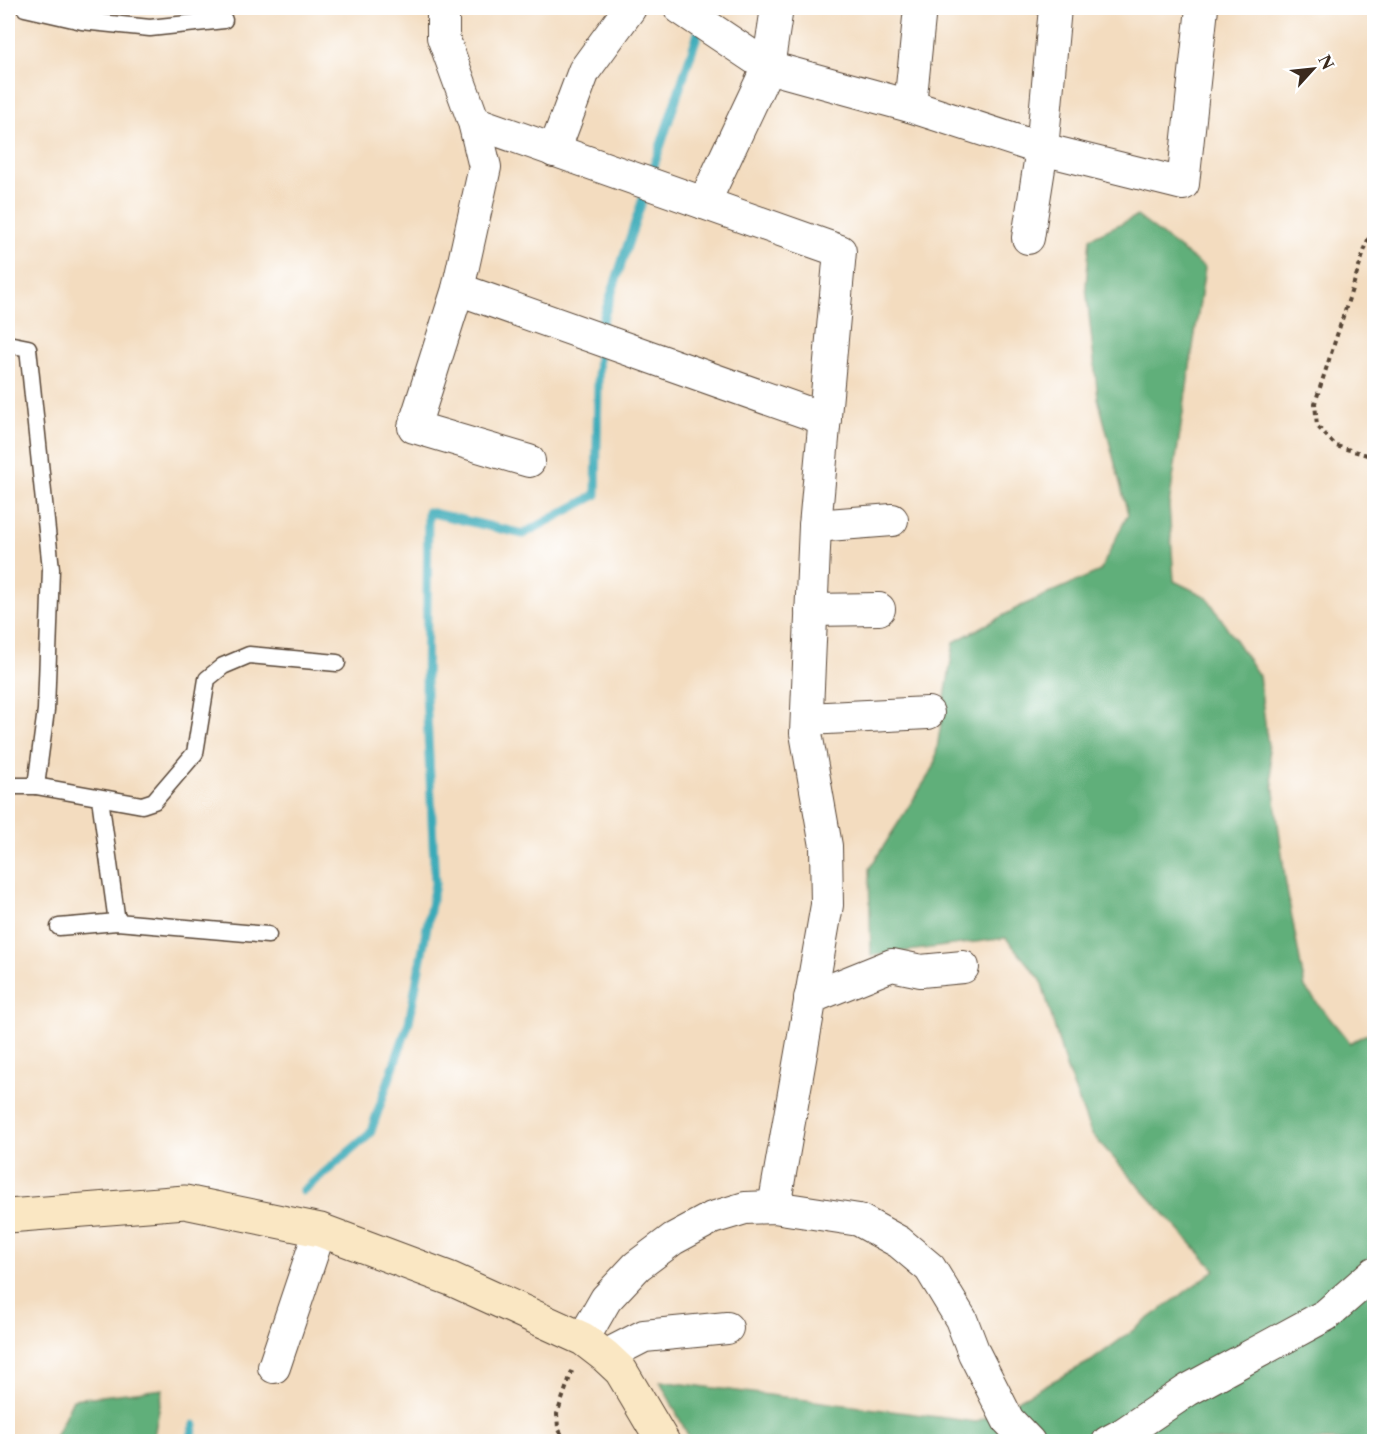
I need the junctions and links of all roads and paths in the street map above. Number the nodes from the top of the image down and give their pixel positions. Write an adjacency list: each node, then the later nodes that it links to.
1 (25, 8): 9 (lane)
2 (443, 8): 12 (street)
3 (630, 8): 14 (street)
4 (680, 8): 10 (street)
5 (777, 8): 10 (street)
6 (920, 8): 11 (street)
7 (1055, 8): 13 (street)
8 (1202, 8): 13 (street)
9 (224, 20)
10 (768, 67): 11 (street); 15 (street)
11 (910, 106): 13 (street)
12 (474, 122): 14 (street); 18 (street)
13 (1042, 149): 17 (street)
14 (554, 151): 15 (street)
15 (704, 203): 20 (street)
16 (1374, 221): 21 (path)
17 (1028, 238)
18 (458, 289): 20 (street); 22 (street)
19 (8, 344): 31 (lane)
20 (825, 419): 24 (street)
21 (1374, 457)
22 (529, 461)
23 (892, 520): 24 (street)
24 (815, 526): 26 (street)
25 (879, 609): 26 (street)
26 (811, 610): 29 (street)
27 (338, 663): 32 (lane)
28 (928, 713): 29 (street)
29 (807, 719): 37 (street)
30 (8, 786): 31 (lane)
31 (36, 786): 32 (lane)
32 (100, 798): 33 (lane)
33 (117, 922): 34 (lane); 35 (lane)
34 (60, 927)
35 (268, 935)
36 (963, 967): 37 (street)
37 (810, 998): 38 (street)
38 (774, 1207): 43 (street); 47 (street)
39 (8, 1216): 40 (street)
40 (320, 1230): 43 (street); 44 (street)
41 (1374, 1273): 48 (street)
42 (727, 1328): 43 (street)
43 (594, 1347): 45 (path); 46 (street)
44 (274, 1367)
45 (566, 1442)
46 (663, 1442)
47 (1029, 1442)
48 (1108, 1442)

